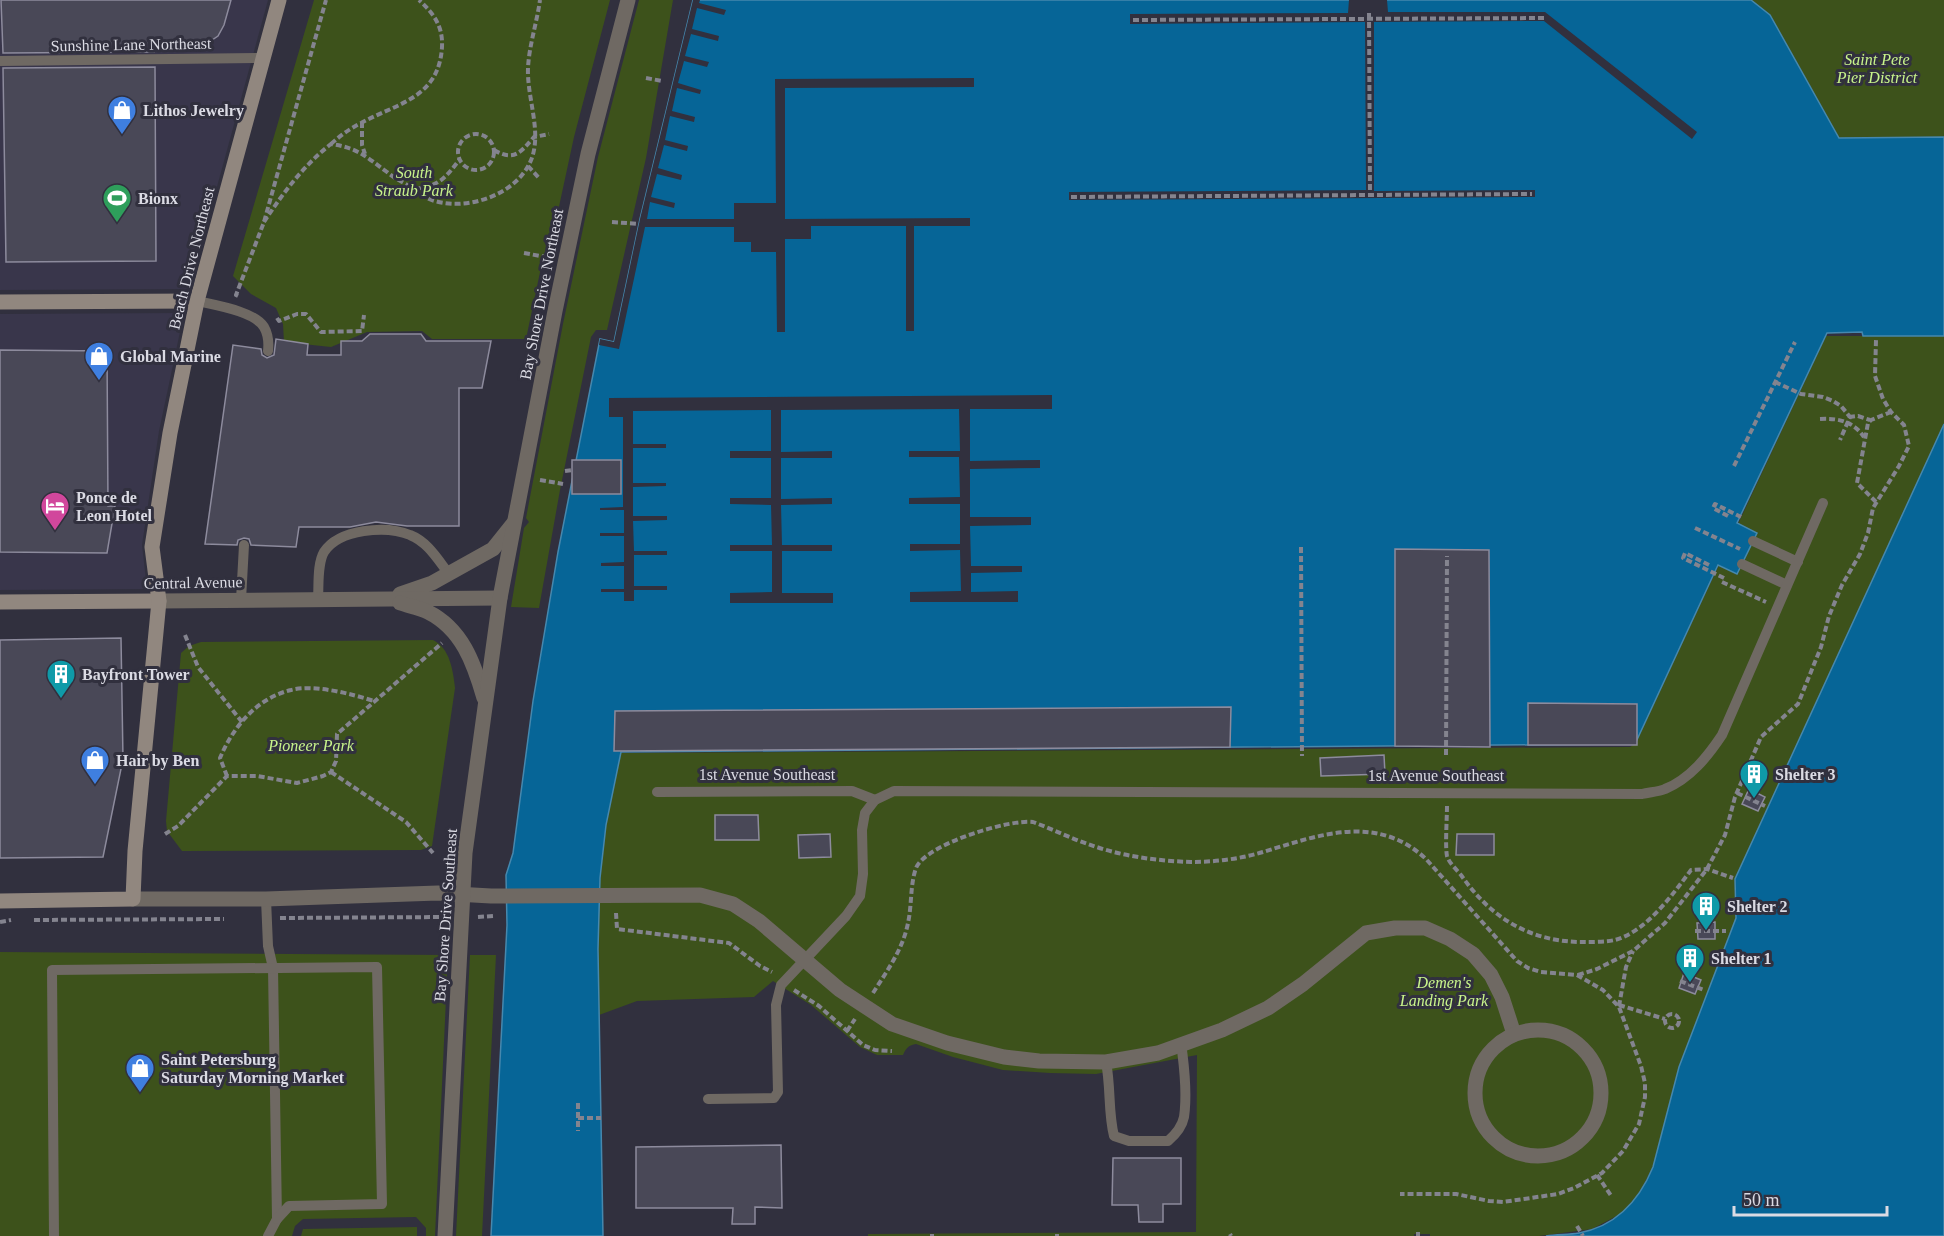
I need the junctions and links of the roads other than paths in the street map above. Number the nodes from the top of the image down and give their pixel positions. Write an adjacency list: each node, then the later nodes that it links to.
1 (279, 0): 3 (street, Beach Drive Northeast)
2 (628, 0): 9 (street, Bay Shore Drive Northeast)
3 (263, 58): 4 (lane, Sunshine Lane Northeast); 5 (street, Beach Drive Northeast)
4 (0, 61)
5 (197, 301): 6 (street); 7 (lane); 20 (street, Beach Drive Northeast)
6 (0, 302)
7 (268, 351)
8 (1823, 503): 12 (lane, 1st Avenue Southeast)
9 (514, 522): 14 (street, Central Avenue); 18 (street, Bay Shore Drive Northeast)
10 (1753, 541): 12 (lane)
11 (244, 545): 19 (lane)
12 (1798, 562): 15 (lane, 1st Avenue Southeast)
13 (1742, 564): 15 (lane)
14 (449, 574): 16 (lane); 17 (street, Central Avenue)
15 (1787, 585): 24 (lane, 1st Avenue Southeast)
16 (318, 598): 17 (street, Central Avenue); 19 (street, Central Avenue)
17 (386, 598): 18 (street, Central Avenue); 22 (street, Central Avenue)
18 (500, 598): 22 (street, Bay Shore Drive Southeast)
19 (241, 600): 20 (street, Central Avenue)
20 (159, 601): 21 (street, Central Avenue); 26 (street, Beach Drive Northeast)
21 (0, 602)
22 (485, 704): 25 (street, Bay Shore Drive Southeast)
23 (657, 792): 24 (lane, 1st Avenue Southeast)
24 (875, 800): 29 (lane)
25 (462, 894): 27 (street); 29 (street); 38 (street, Bay Shore Drive Southeast)
26 (134, 899): 27 (street); 28 (street)
27 (266, 899): 30 (lane)
28 (0, 901)
29 (804, 959): 33 (street); 34 (lane)
30 (273, 968): 35 (lane); 35 (lane); 36 (lane)
31 (1514, 1034): 31 (street); 32 (street)
32 (1180, 1043): 33 (street); 33 (lane)
33 (1106, 1062)
34 (708, 1099)
35 (277, 1219): 37 (lane)
36 (54, 1236)
37 (268, 1236)
38 (446, 1236)

